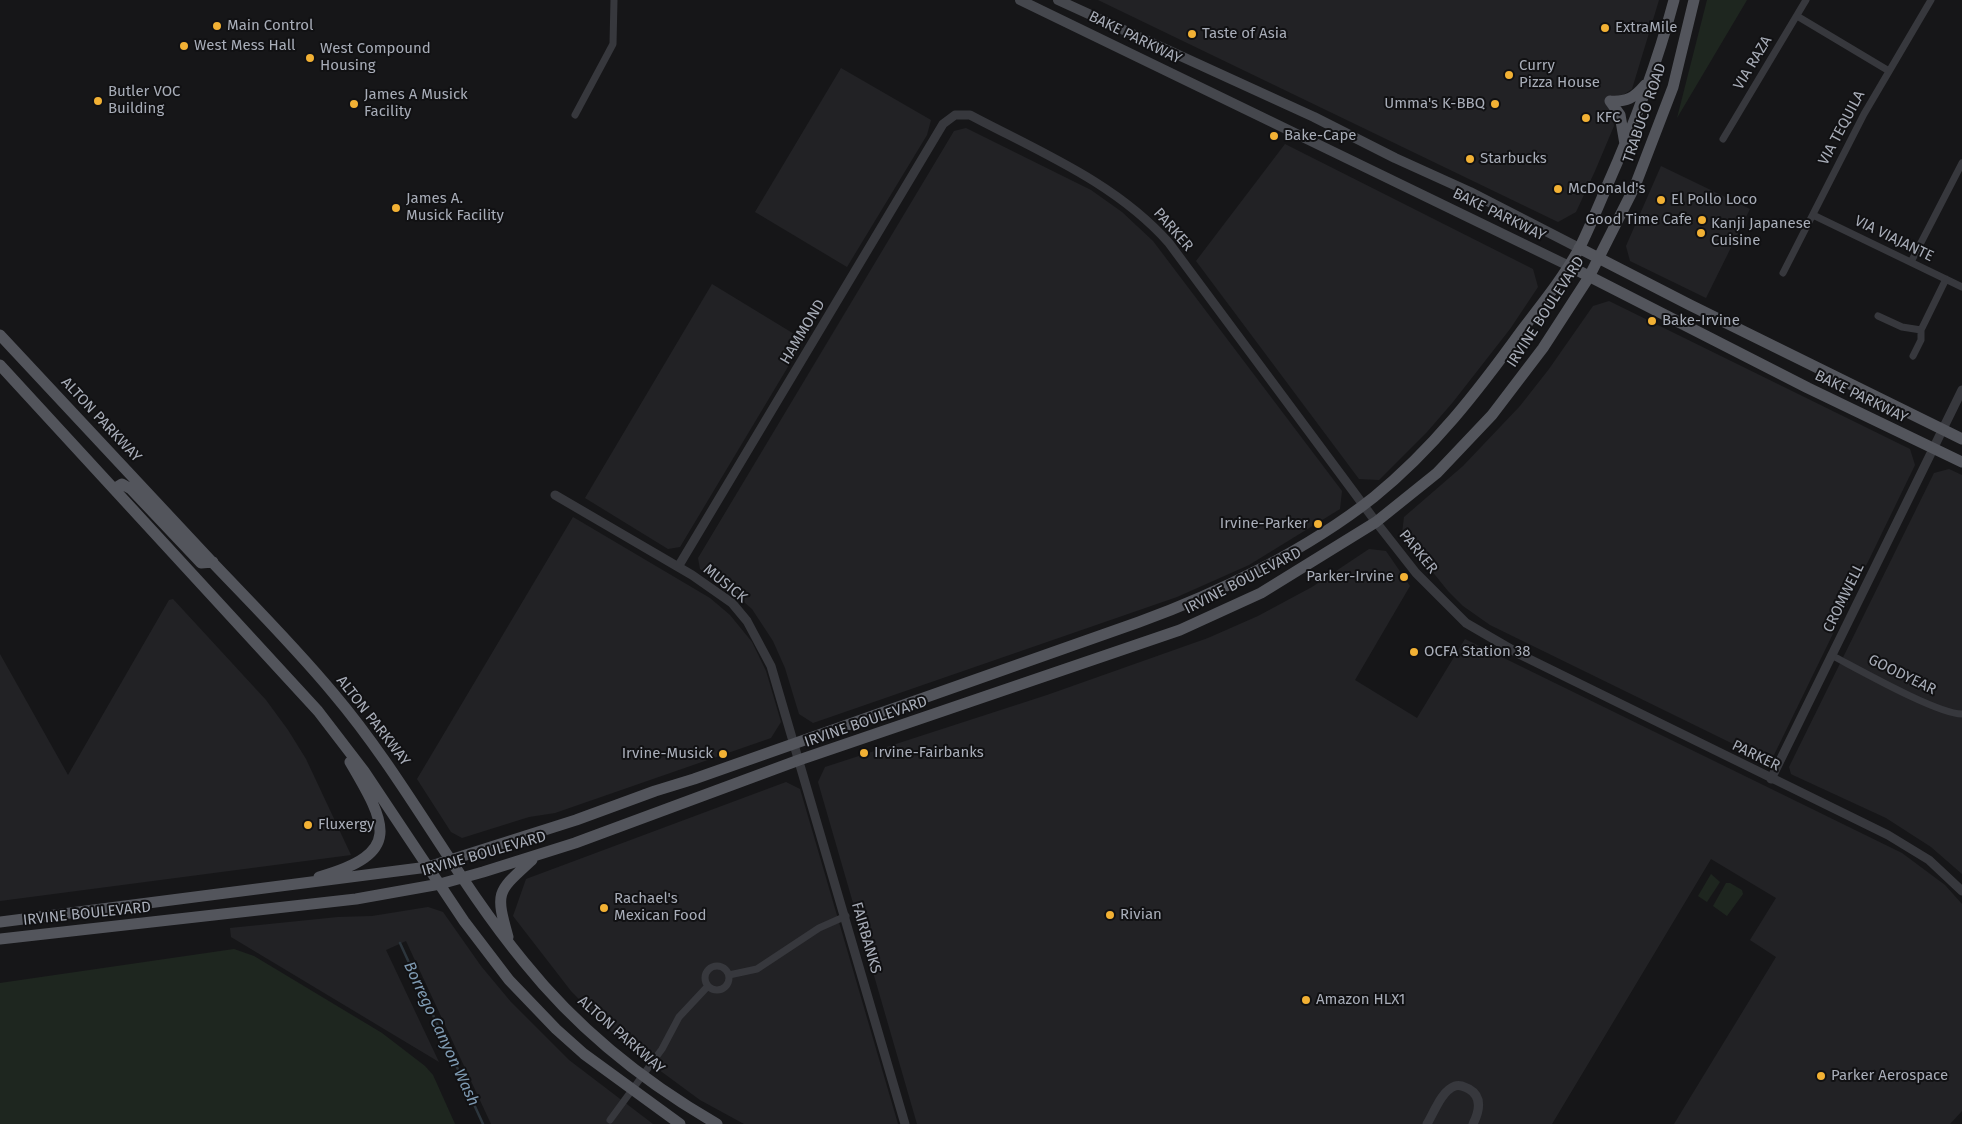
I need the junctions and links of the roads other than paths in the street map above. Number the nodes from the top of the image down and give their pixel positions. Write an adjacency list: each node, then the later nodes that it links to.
1 (614, 0): 11 (street)
2 (1020, 0): 20 (main road, BAKE PARKWAY)
3 (1058, 0): 17 (main road, BAKE PARKWAY)
4 (1674, 0): 10 (main road, TRABUCO ROAD)
5 (1694, 0): 18 (main road, TRABUCO ROAD)
6 (1806, 0): 8 (street, VIA RAZA)
7 (1931, 0): 9 (street, VIA TEQUILA)
8 (1797, 16): 9 (street); 13 (street, VIA RAZA)
9 (1889, 71): 16 (street, VIA TEQUILA)
10 (1650, 80): 14 (main road, TRABUCO ROAD); 14 (main road)
11 (574, 115)
12 (955, 115): 37 (street, PARKER); 40 (street, HAMMOND)
13 (1724, 139)
14 (1625, 145): 17 (main road, TRABUCO ROAD)
15 (1962, 163): 19 (street)
16 (1814, 215): 19 (street, VIA VIAJANTE); 21 (street, VIA TEQUILA)
17 (1580, 248): 18 (main road, BAKE PARKWAY); 20 (main road, IRVINE BOULEVARD)
18 (1598, 258): 22 (main road, IRVINE BOULEVARD); 31 (main road, BAKE PARKWAY)
19 (1911, 262): 23 (street, VIA VIAJANTE)
20 (1569, 266): 22 (main road, BAKE PARKWAY); 37 (main road, IRVINE BOULEVARD)
21 (1784, 273)
22 (1589, 277): 33 (main road, BAKE PARKWAY); 38 (main road, IRVINE BOULEVARD)
23 (1946, 279): 24 (street, VIA VIAJANTE); 26 (street)
24 (1962, 287)
25 (1878, 316): 26 (street)
26 (1921, 330): 28 (street)
27 (0, 334): 39 (main road, ALTON PARKWAY)
28 (1914, 356)
29 (0, 365): 35 (main road)
30 (1962, 390): 31 (street, CROMWELL)
31 (1943, 429): 32 (main road, BAKE PARKWAY); 33 (street, CROMWELL)
32 (1962, 439)
33 (1933, 448): 34 (main road, BAKE PARKWAY); 41 (street, CROMWELL)
34 (1962, 462)
35 (114, 489): 39 (main road); 43 (main road)
36 (555, 495): 40 (street, MUSICK)
37 (1363, 504): 38 (street, PARKER); 44 (main road, IRVINE BOULEVARD)
38 (1376, 522): 45 (main road, IRVINE BOULEVARD); 46 (street, PARKER)
39 (213, 562): 48 (main road, ALTON PARKWAY)
40 (678, 567): 44 (street, MUSICK)
41 (1831, 655): 42 (street, GOODYEAR); 46 (street, CROMWELL)
42 (1962, 714)
43 (329, 726): 49 (main road); 52 (main road)
44 (794, 742): 45 (street, MUSICK); 48 (main road, IRVINE BOULEVARD)
45 (800, 760): 47 (main road, IRVINE BOULEVARD); 54 (street, FAIRBANKS)
46 (1771, 779): 53 (street, PARKER)
47 (535, 857): 50 (main road, IRVINE BOULEVARD); 57 (main road)
48 (452, 861): 49 (main road, IRVINE BOULEVARD); 50 (main road, ALTON PARKWAY)
49 (428, 867): 51 (main road); 52 (main road, IRVINE BOULEVARD)
50 (463, 878): 51 (main road, IRVINE BOULEVARD); 57 (main road, ALTON PARKWAY)
51 (440, 884): 56 (main road, IRVINE BOULEVARD); 61 (main road)
52 (286, 887): 55 (main road, IRVINE BOULEVARD)
53 (1962, 891)
54 (846, 916): 58 (street); 65 (street, FAIRBANKS)
55 (0, 922)
56 (0, 939)
57 (510, 944): 60 (main road, ALTON PARKWAY)
58 (729, 975): 59 (street); 59 (street)
59 (708, 986): 60 (street)
60 (642, 1075): 61 (street); 64 (main road, ALTON PARKWAY)
61 (631, 1090): 62 (street); 63 (main road)
62 (610, 1120)
63 (680, 1124)
64 (717, 1124)
65 (905, 1124)
66 (1427, 1124): 67 (street)
67 (1474, 1124)

